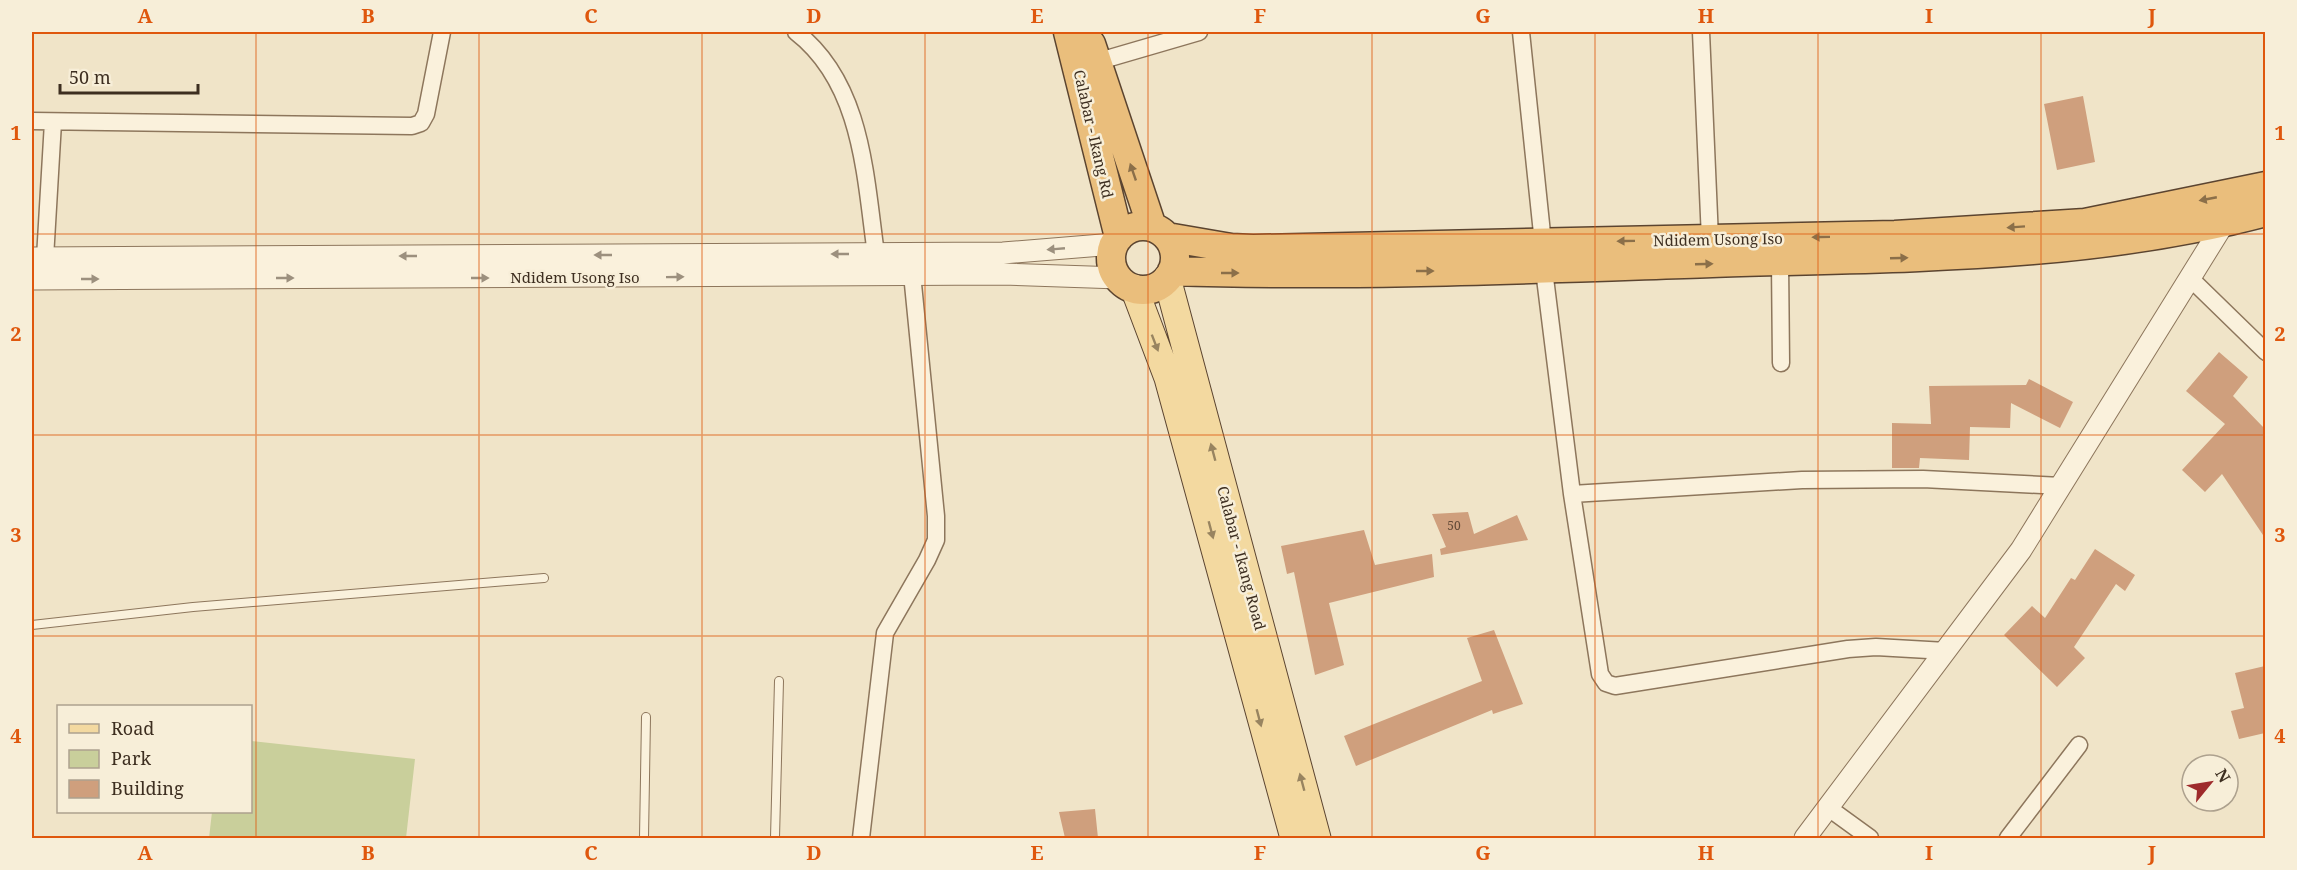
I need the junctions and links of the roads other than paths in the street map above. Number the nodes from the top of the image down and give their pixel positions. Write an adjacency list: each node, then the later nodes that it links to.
1 (442, 32): 10 (street)
2 (796, 32): 17 (street)
3 (1068, 32): 16 (highway, Calabar - Ikang Rd)
4 (1087, 32): 8 (highway, Calabar - Ikang Rd)
5 (1199, 32): 8 (street)
6 (1521, 32): 18 (street)
7 (1701, 32): 15 (street)
8 (1096, 62): 14 (highway, Calabar - Ikang Rd, one-way to 8)
9 (32, 121): 10 (street)
10 (53, 122): 19 (street)
11 (2255, 189): 13 (street); 15 (highway, Ndidem Usong Iso, one-way to 15)
12 (2265, 212): 13 (highway, Ndidem Usong Iso)
13 (2224, 223): 20 (highway, Ndidem Usong Iso, one-way to 13); 24 (street)
14 (1159, 232): 16 (highway); 18 (highway, Ndidem Usong Iso); 22 (highway)
15 (1710, 239): 18 (highway, Ndidem Usong Iso, one-way to 18)
16 (1116, 240): 17 (street, Ndidem Usong Iso, one-way to 17); 25 (highway)
17 (876, 254): 19 (street, Ndidem Usong Iso, one-way to 19)
18 (1544, 256): 20 (highway, Ndidem Usong Iso, one-way to 20); 22 (highway, Ndidem Usong Iso, one-way to 18); 29 (street)
19 (38, 258)
20 (1780, 262): 27 (street)
21 (912, 274): 23 (street, Ndidem Usong Iso, one-way to 21); 25 (street, Ndidem Usong Iso); 39 (street)
22 (1169, 275): 25 (highway); 41 (main road, Calabar - Ikang Road, one-way to 22)
23 (32, 279)
24 (2191, 279): 26 (street); 28 (street)
25 (1126, 283): 40 (main road, Calabar - Ikang Road, one-way to 40)
26 (2265, 352)
27 (1781, 363)
28 (2061, 486): 29 (street); 32 (street)
29 (1572, 494): 32 (street)
30 (544, 578): 31 (lane)
31 (32, 625)
32 (1946, 651): 36 (street)
33 (778, 681): 38 (lane)
34 (646, 717): 37 (lane)
35 (2079, 745): 44 (street)
36 (1830, 809): 42 (street); 43 (street)
37 (644, 838)
38 (775, 838)
39 (861, 838)
40 (1294, 838)
41 (1317, 838)
42 (1805, 838)
43 (1870, 838)
44 (2008, 838)

